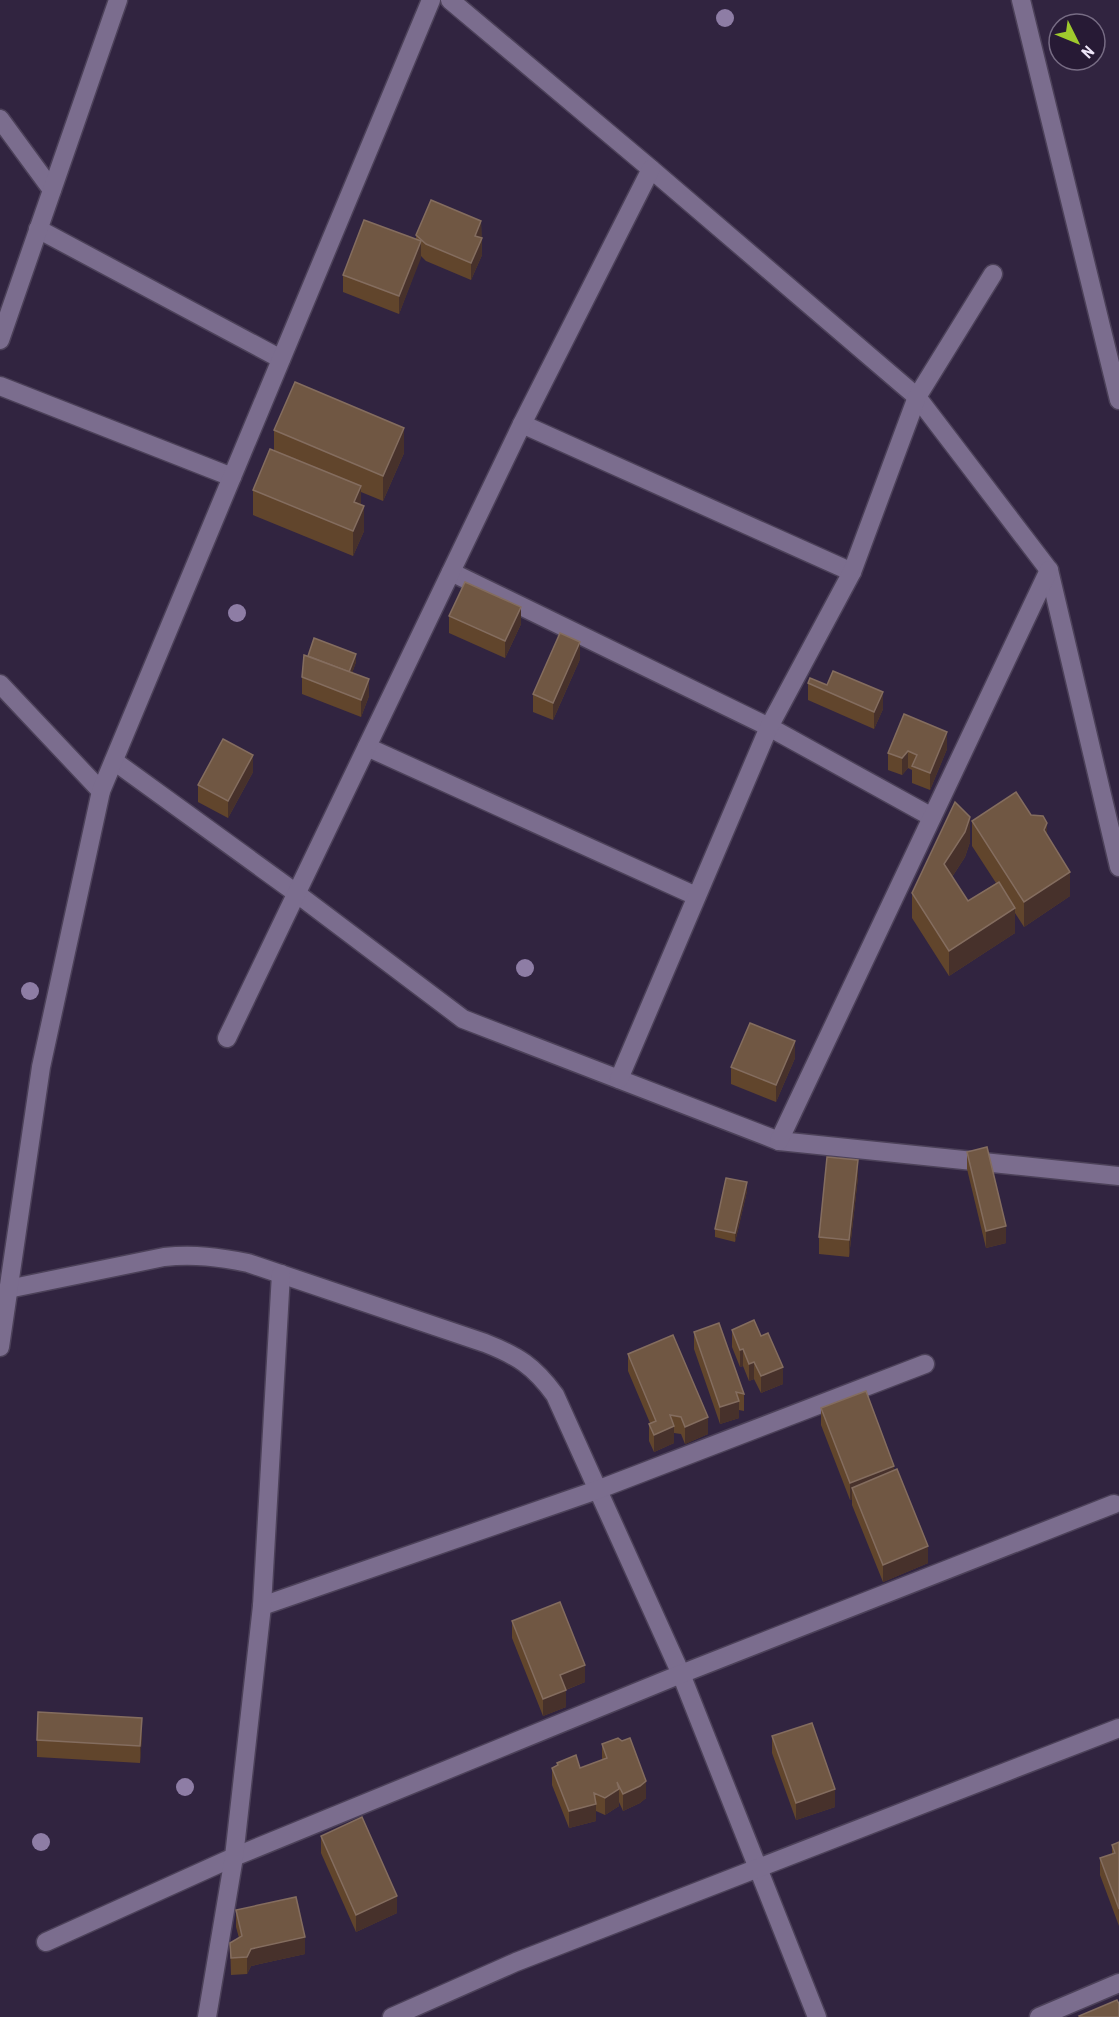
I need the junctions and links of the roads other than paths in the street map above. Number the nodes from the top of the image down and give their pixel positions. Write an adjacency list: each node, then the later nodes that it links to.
1 (118, 0): 7 (street)
2 (431, 0): 11 (street)
3 (450, 0): 6 (street)
4 (1022, 0): 14 (street)
5 (0, 119): 7 (street)
6 (651, 169): 13 (street); 15 (street)
7 (52, 190): 8 (street)
8 (38, 229): 10 (street); 11 (street)
9 (993, 274): 13 (street)
10 (0, 339)
11 (281, 359): 16 (street)
12 (0, 386): 16 (street)
13 (917, 397): 17 (street); 19 (street)
14 (1119, 400)
15 (522, 424): 18 (street); 19 (street)
16 (232, 477): 23 (street)
17 (1048, 570): 25 (street); 26 (street)
18 (451, 572): 21 (street); 22 (street)
19 (852, 572): 21 (street)
20 (0, 684): 24 (street)
21 (769, 728): 25 (street); 28 (street)
22 (367, 747): 27 (street); 28 (street)
23 (114, 761): 24 (street); 27 (street)
24 (101, 791): 34 (street)
25 (932, 817): 31 (street)
26 (1119, 867)
27 (296, 893): 29 (street); 30 (street)
28 (696, 896): 30 (street)
29 (227, 1038)
30 (620, 1079): 31 (street)
31 (779, 1141): 32 (street)
32 (1119, 1176)
33 (281, 1274): 34 (street); 37 (street); 39 (street)
34 (8, 1289): 35 (street)
35 (0, 1347)
36 (925, 1364): 37 (street)
37 (597, 1490): 39 (street); 40 (street)
38 (1114, 1504): 40 (street)
39 (262, 1606): 42 (street)
40 (681, 1674): 42 (street); 43 (street)
41 (1119, 1728): 43 (street)
42 (234, 1857): 44 (street); 46 (street)
43 (757, 1868): 47 (street); 48 (street)
44 (45, 1942)
45 (1119, 1983): 49 (street)
46 (207, 2017)
47 (392, 2017)
48 (817, 2017)
49 (1039, 2017)

